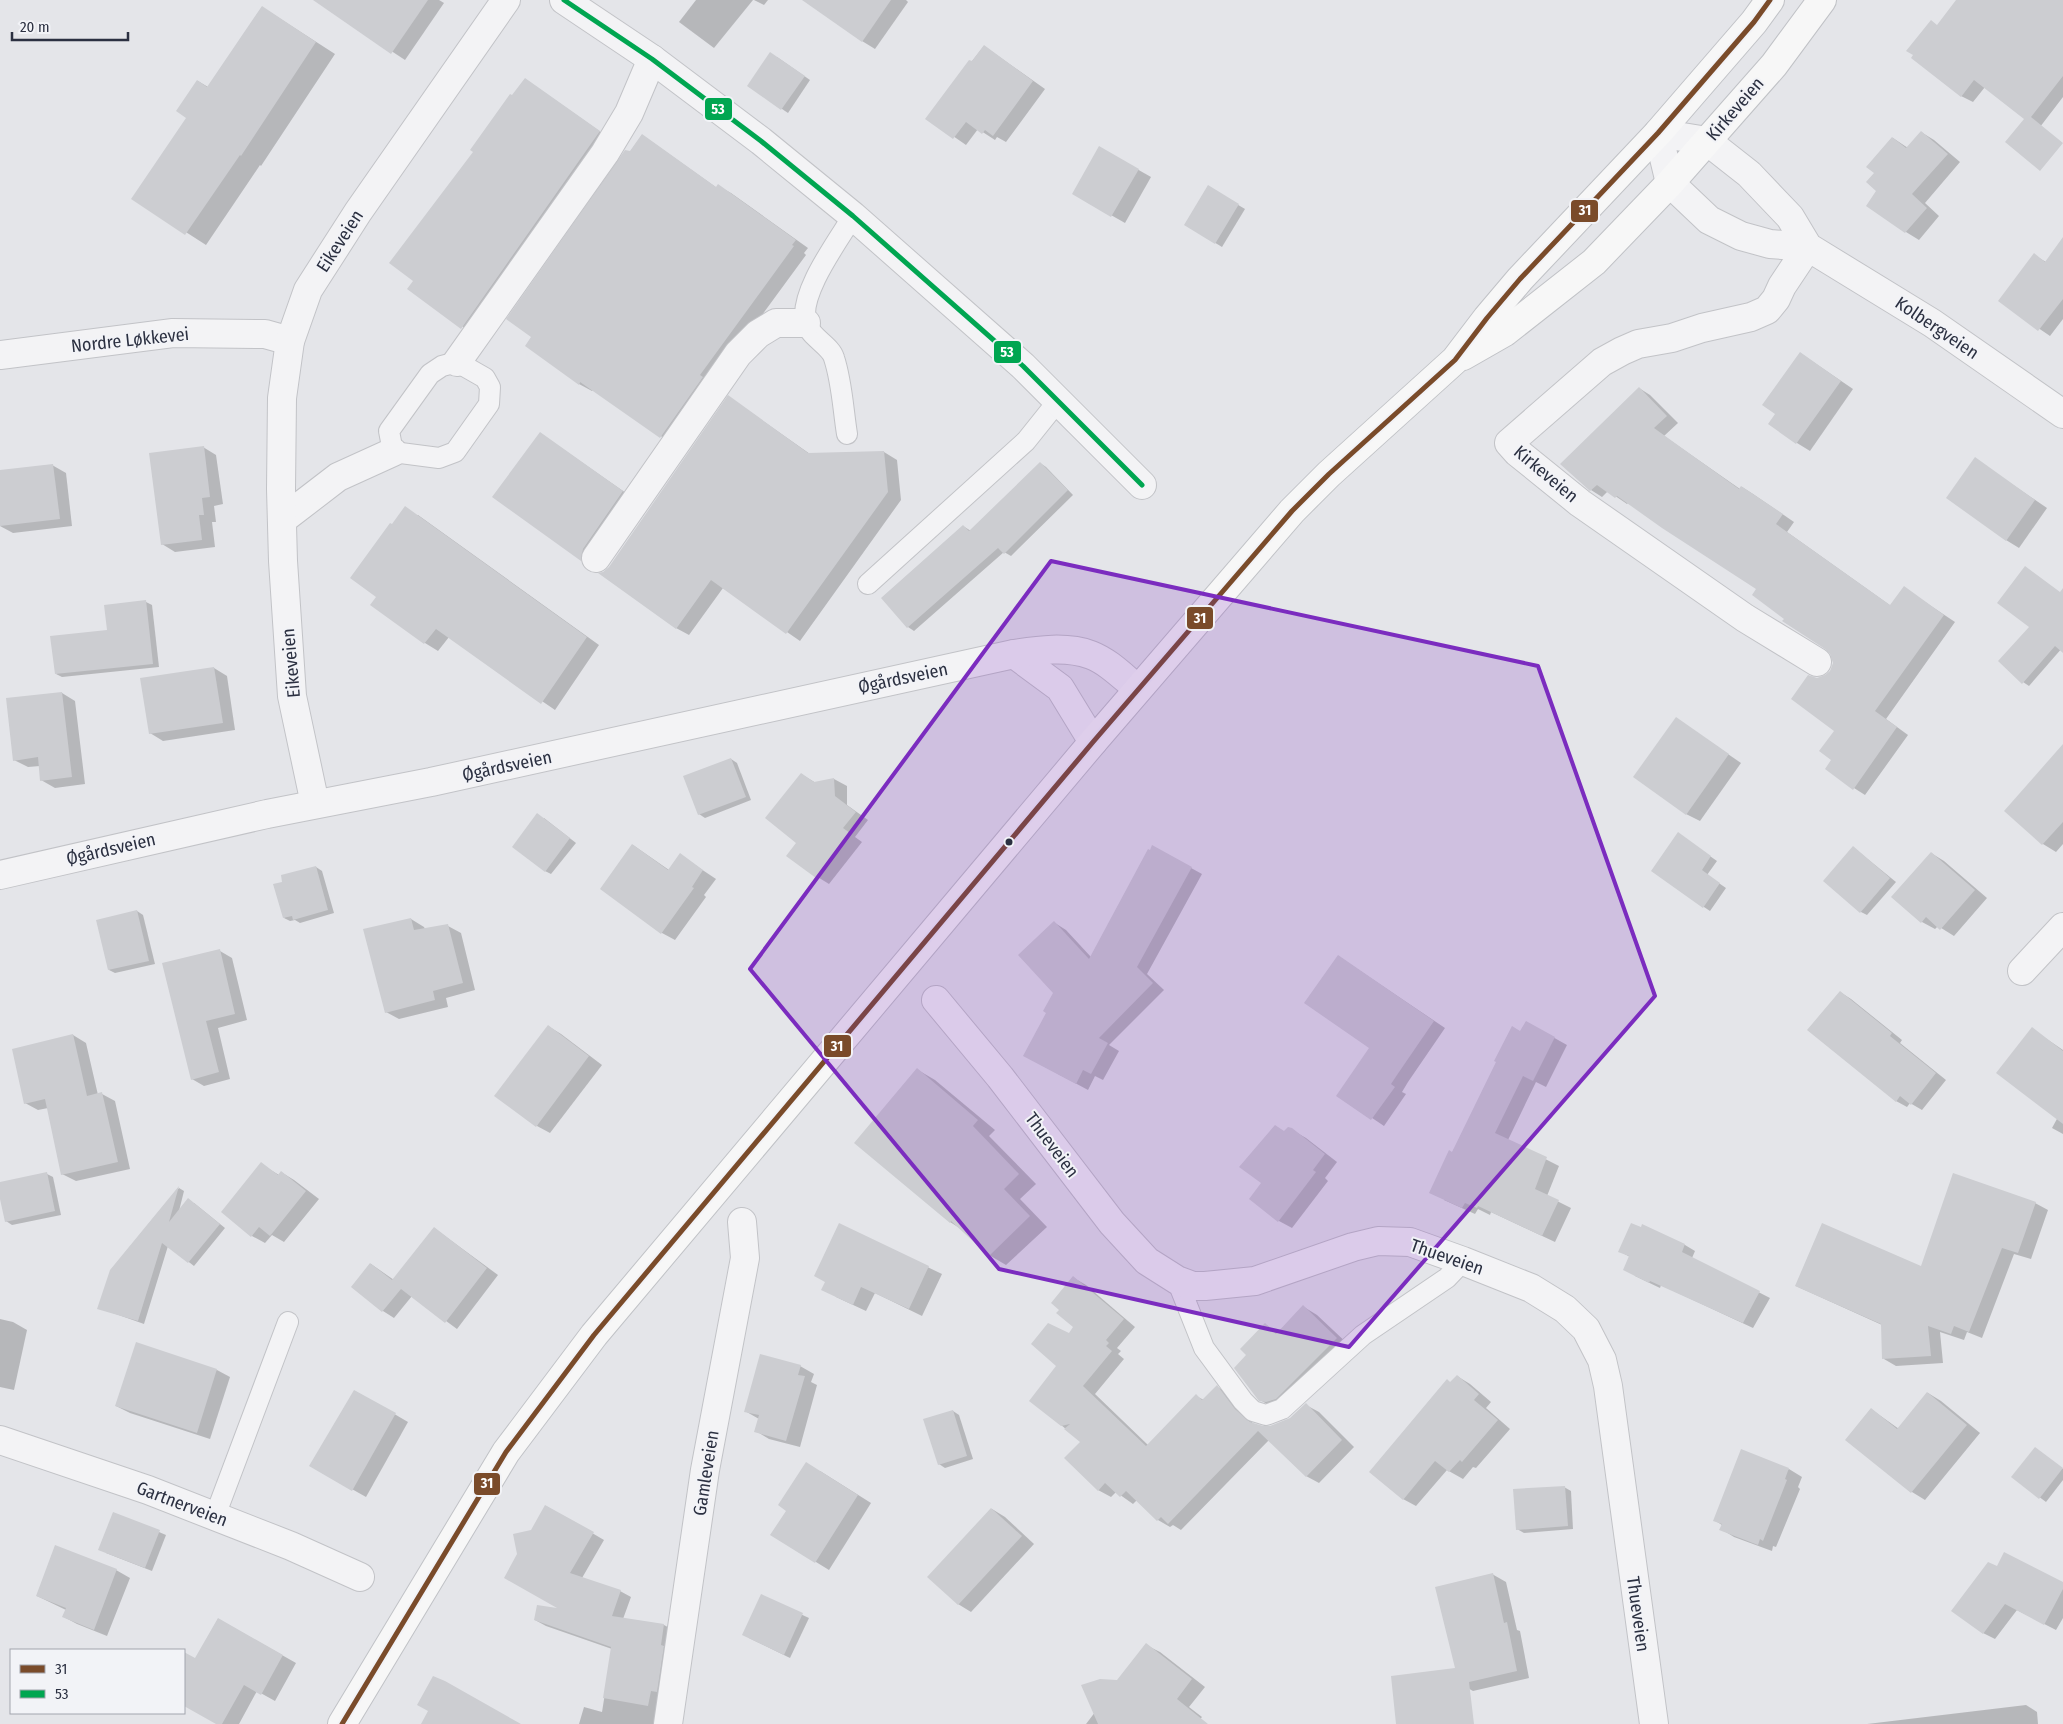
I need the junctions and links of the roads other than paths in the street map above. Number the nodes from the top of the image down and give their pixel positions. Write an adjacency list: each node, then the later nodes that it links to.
1 (506, 0): 12 (street, Eikeveien)
2 (564, 0): 5 (street)
3 (1770, 0): 6 (main road, Kirkeveien)
4 (1822, 0): 7 (main road, Kirkeveien)
5 (652, 59): 9 (street); 15 (street)
6 (1658, 133): 7 (street, Kolbergveien); 8 (street); 14 (main road, Kirkeveien)
7 (1707, 141): 8 (main road, Kirkeveien); 10 (street, Kolbergveien)
8 (1670, 183): 10 (street, Kolbergveien); 14 (main road, Kirkeveien)
9 (853, 216): 11 (lane); 16 (street)
10 (1808, 247): 17 (street, Kolbergveien); 25 (street, Kirkeveien)
11 (806, 323): 18 (lane); 22 (street)
12 (290, 341): 13 (street, Nordre Løkkevei); 21 (street, Eikeveien)
13 (0, 355)
14 (1455, 360): 26 (main road, Kirkeveien)
15 (457, 362): 19 (lane); 19 (lane)
16 (1058, 401): 20 (street); 23 (lane)
17 (2063, 414)
18 (847, 434)
19 (393, 452): 21 (street)
20 (1142, 485)
21 (282, 520): 28 (street, Eikeveien)
22 (596, 558)
23 (868, 584)
24 (1014, 654): 26 (street, Øgårdsveien); 27 (street); 28 (street, Øgårdsveien)
25 (1817, 662)
26 (1138, 689): 27 (main road, Kirkeveien)
27 (1093, 742): 40 (main road, Kirkeveien)
28 (315, 804): 29 (street, Øgårdsveien)
29 (0, 874)
30 (2063, 927): 31 (street)
31 (2022, 971)
32 (936, 1000): 35 (street, Thueveien)
33 (742, 1222): 41 (street, Gamleveien)
34 (1463, 1261): 35 (street, Thueveien); 35 (lane); 42 (street, Thueveien)
35 (1177, 1280)
36 (288, 1322): 38 (lane)
37 (0, 1440): 38 (street, Gartnerveien)
38 (215, 1516): 39 (street, Gartnerveien)
39 (360, 1576)
40 (342, 1724)
41 (668, 1724)
42 (1654, 1724)

